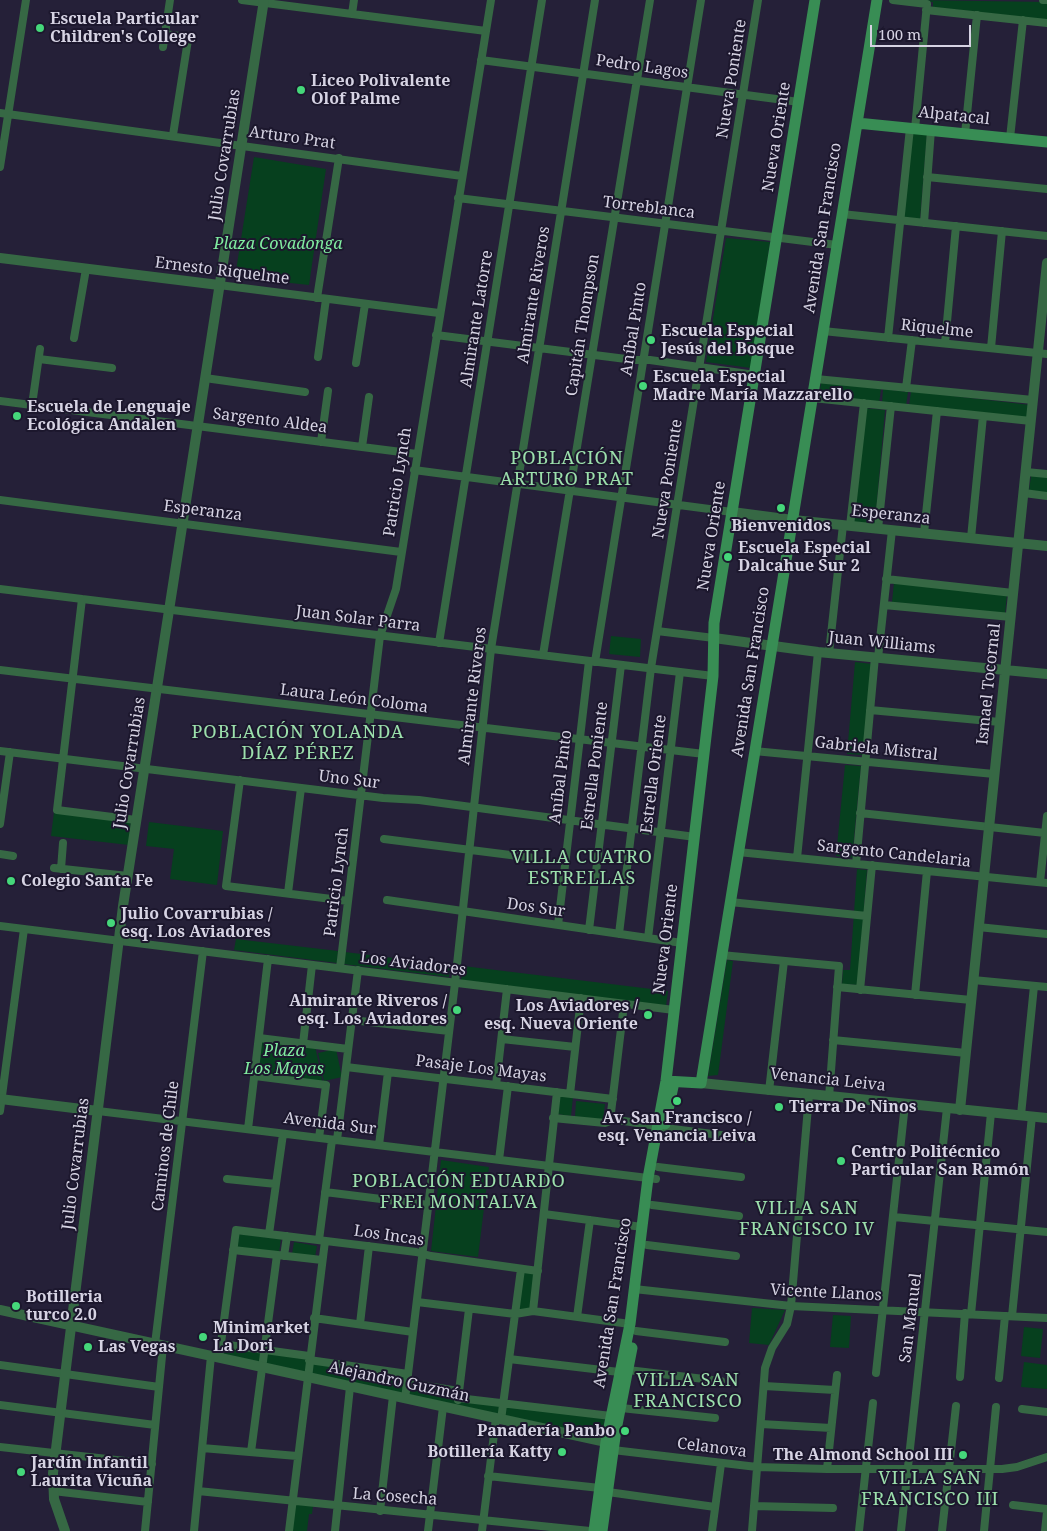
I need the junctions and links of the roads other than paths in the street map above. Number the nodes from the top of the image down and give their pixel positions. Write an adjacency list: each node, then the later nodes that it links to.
1 (26, 0): 33 (street)
2 (170, 0): 23 (street)
3 (242, 0): 16 (street)
4 (354, 0): 18 (street)
5 (491, 0): 22 (street, Patricio Lynch)
6 (542, 0): 26 (street, Almirante Latorre)
7 (596, 0): 27 (street, Almirante Riveros)
8 (650, 0): 28 (street, Capitán Thompson)
9 (701, 0): 29 (street, Aníbal Pinto)
10 (758, 0): 30 (street, Nueva Poniente)
11 (815, 0): 31 (main road, Nueva Oriente)
12 (877, 0): 34 (main road, Avenida San Francisco)
13 (893, 0): 17 (street)
14 (1042, 0): 15 (street)
15 (1047, 0)
16 (263, 1): 18 (street); 41 (street, Julio Covarrubias)
17 (927, 7): 19 (street); 35 (street)
18 (352, 14): 22 (street)
19 (977, 15): 20 (street); 37 (street)
20 (1023, 20): 21 (street); 39 (street)
21 (1047, 23)
22 (486, 31): 25 (street, Patricio Lynch)
23 (165, 34): 24 (street); 38 (street)
24 (163, 47)
25 (481, 60): 26 (street, Pedro Lagos); 44 (street, Patricio Lynch)
26 (532, 67): 27 (street, Pedro Lagos); 48 (street, Almirante Latorre)
27 (584, 73): 28 (street, Pedro Lagos); 49 (street, Almirante Riveros)
28 (637, 80): 29 (street, Pedro Lagos); 51 (street, Capitán Thompson)
29 (687, 87): 30 (street, Pedro Lagos); 54 (street, Aníbal Pinto)
30 (743, 94): 31 (street, Pedro Lagos); 56 (street, Nueva Poniente)
31 (799, 102): 59 (main road, Nueva Oriente)
32 (0, 113): 33 (street, Arturo Prat)
33 (9, 114): 38 (street, Arturo Prat); 43 (street)
34 (857, 123): 35 (main road, Alpatacal); 50 (main road, Avenida San Francisco)
35 (912, 129): 36 (main road, Alpatacal); 52 (street)
36 (931, 130): 37 (main road, Alpatacal); 45 (street)
37 (965, 134): 39 (main road, Alpatacal)
38 (173, 135): 41 (street, Arturo Prat)
39 (1010, 138): 40 (main road, Alpatacal)
40 (1047, 142)
41 (242, 144): 42 (street, Arturo Prat); 64 (street, Julio Covarrubias)
42 (339, 158): 44 (street, Arturo Prat); 65 (street)
43 (0, 167)
44 (462, 176): 47 (street, Patricio Lynch)
45 (927, 177): 46 (street); 53 (street)
46 (1047, 189)
47 (458, 198): 48 (street, Torreblanca); 68 (street, Patricio Lynch)
48 (509, 204): 49 (street, Torreblanca); 74 (street, Almirante Latorre)
49 (562, 211): 51 (street, Torreblanca); 76 (street, Almirante Riveros)
50 (842, 214): 52 (street); 60 (main road, Avenida San Francisco)
51 (614, 217): 54 (street, Torreblanca); 80 (street, Capitán Thompson)
52 (900, 220): 53 (street); 72 (street)
53 (924, 223): 55 (street)
54 (665, 224): 56 (street, Torreblanca); 83 (street, Aníbal Pinto)
55 (956, 226): 57 (street); 75 (street)
56 (722, 231): 59 (street, Torreblanca); 85 (street, Nueva Poniente)
57 (1002, 231): 58 (street); 77 (street)
58 (1047, 236)
59 (777, 238): 60 (street, Torreblanca); 87 (main road, Nueva Oriente)
60 (837, 245): 69 (main road, Avenida San Francisco)
61 (0, 258): 63 (street, Ernesto Riquelme)
62 (1047, 262): 79 (street, Ismael Tocornal)
63 (86, 269): 64 (street, Ernesto Riquelme); 71 (street)
64 (219, 285): 65 (street, Ernesto Riquelme); 88 (street, Julio Covarrubias)
65 (317, 298): 66 (street, Ernesto Riquelme)
66 (326, 299): 67 (street, Ernesto Riquelme); 81 (street)
67 (365, 304): 68 (street, Ernesto Riquelme); 84 (street)
68 (439, 313): 70 (street, Patricio Lynch)
69 (823, 331): 72 (street, Riquelme); 89 (main road, Avenida San Francisco)
70 (436, 334): 74 (street); 106 (street, Patricio Lynch)
71 (74, 338)
72 (888, 338): 73 (street, Riquelme)
73 (912, 340): 75 (street, Riquelme); 90 (street)
74 (487, 341): 76 (street); 110 (street, Almirante Latorre)
75 (944, 343): 77 (street, Riquelme)
76 (540, 348): 80 (street); 111 (street, Almirante Riveros)
77 (991, 348): 79 (street, Riquelme)
78 (40, 349): 82 (street)
79 (1042, 353): 96 (street, Ismael Tocornal)
80 (592, 354): 83 (street); 112 (street, Capitán Thompson)
81 (318, 357)
82 (39, 359): 86 (street); 98 (street)
83 (643, 360): 85 (street); 115 (street, Aníbal Pinto)
84 (356, 362)
85 (700, 367): 87 (street); 117 (street, Nueva Poniente)
86 (112, 368)
87 (755, 375): 118 (main road, Nueva Oriente)
88 (205, 378): 92 (street); 103 (street, Julio Covarrubias)
89 (816, 378): 90 (street); 94 (main road, Avenida San Francisco)
90 (906, 388): 96 (street)
91 (328, 391): 104 (street)
92 (305, 392)
93 (369, 397): 105 (street)
94 (812, 398): 97 (street); 119 (main road, Avenida San Francisco)
95 (0, 400): 98 (street, Sargento Aldea)
96 (1033, 400): 102 (street, Ismael Tocornal)
97 (864, 404): 99 (street); 121 (street)
98 (32, 405): 103 (street, Sargento Aldea)
99 (890, 406): 100 (street); 122 (street)
100 (937, 411): 101 (street); 124 (street)
101 (983, 416): 102 (street); 125 (street)
102 (1031, 421): 108 (street, Ismael Tocornal)
103 (198, 426): 104 (street, Sargento Aldea); 120 (street, Julio Covarrubias)
104 (321, 442): 105 (street, Sargento Aldea)
105 (362, 447): 106 (street, Sargento Aldea)
106 (417, 454): 107 (street, Patricio Lynch)
107 (414, 470): 110 (street); 128 (street, Patricio Lynch)
108 (1026, 472): 109 (street); 113 (street, Ismael Tocornal)
109 (1047, 474)
110 (466, 477): 111 (street); 139 (street, Almirante Latorre)
111 (518, 484): 112 (street); 141 (street, Almirante Riveros)
112 (570, 490): 115 (street); 144 (street, Capitán Thompson)
113 (1024, 493): 114 (street); 126 (street, Ismael Tocornal)
114 (1047, 496)
115 (621, 497): 117 (street); 146 (street, Aníbal Pinto)
116 (0, 500): 120 (street, Esperanza)
117 (678, 505): 118 (street); 136 (street, Nueva Poniente)
118 (732, 512): 119 (street, Esperanza); 138 (main road, Nueva Oriente)
119 (793, 520): 121 (street, Esperanza); 140 (main road, Avenida San Francisco)
120 (183, 524): 128 (street, Esperanza); 134 (street, Julio Covarrubias)
121 (847, 526): 122 (street, Esperanza); 143 (street)
122 (878, 529): 123 (street, Esperanza)
123 (892, 530): 124 (street, Esperanza); 129 (street)
124 (924, 534): 125 (street, Esperanza)
125 (971, 538): 126 (street, Esperanza)
126 (1018, 543): 127 (street, Esperanza); 131 (street, Ismael Tocornal)
127 (1047, 546)
128 (401, 552): 137 (street, Patricio Lynch)
129 (886, 579): 131 (street); 133 (street)
130 (0, 589): 132 (street, Juan Solar Parra)
131 (1013, 593): 135 (street, Ismael Tocornal)
132 (82, 600): 134 (street, Juan Solar Parra); 154 (street)
133 (884, 605): 135 (street); 145 (street)
134 (169, 610): 137 (street, Juan Solar Parra); 155 (street, Julio Covarrubias)
135 (1011, 617): 150 (street, Ismael Tocornal)
136 (658, 631): 138 (street); 148 (street, Nueva Poniente)
137 (380, 636): 139 (street, Juan Solar Parra); 157 (street, Patricio Lynch)
138 (714, 638): 140 (street, Juan Williams); 153 (main road, Nueva Oriente)
139 (439, 643): 141 (street, Juan Solar Parra)
140 (771, 646): 142 (street, Juan Williams); 164 (main road, Avenida San Francisco)
141 (491, 649): 144 (street, Juan Solar Parra); 159 (street, Almirante Riveros)
142 (818, 652): 143 (street, Juan Williams); 168 (street)
143 (829, 653): 145 (street, Juan Williams)
144 (543, 655): 146 (street, Juan Solar Parra)
145 (877, 658): 150 (street, Juan Williams); 156 (street)
146 (592, 661): 147 (street, Juan Solar Parra); 160 (street, Aníbal Pinto)
147 (621, 665): 148 (street, Juan Solar Parra); 161 (street, Estrella Poniente)
148 (652, 668): 151 (street, Juan Solar Parra); 162 (street, Nueva Poniente)
149 (0, 670): 154 (street, Laura León Coloma)
150 (1005, 670): 152 (street, Juan Williams); 158 (street, Ismael Tocornal)
151 (680, 672): 153 (street, Juan Solar Parra); 163 (street, Estrella Oriente)
152 (1047, 674)
153 (713, 676): 167 (main road, Nueva Oriente)
154 (73, 679): 155 (street, Laura León Coloma); 169 (street)
155 (156, 690): 157 (street, Laura León Coloma); 171 (street, Julio Covarrubias)
156 (870, 710): 158 (street); 170 (street)
157 (370, 715): 159 (street, Laura León Coloma); 176 (street, Patricio Lynch)
158 (1000, 722): 172 (street, Ismael Tocornal)
159 (482, 728): 160 (street, Laura León Coloma); 177 (street, Almirante Riveros)
160 (579, 739): 161 (street, Laura León Coloma); 181 (street, Aníbal Pinto)
161 (612, 743): 162 (street, Laura León Coloma); 183 (street, Estrella Poniente)
162 (642, 747): 163 (street, Laura León Coloma); 185 (street, Nueva Poniente)
163 (671, 750): 167 (street, Laura León Coloma); 186 (street, Estrella Oriente)
164 (754, 750): 168 (street, Gabriela Mistral); 192 (main road, Avenida San Francisco)
165 (0, 751): 166 (street, Uno Sur)
166 (10, 752): 169 (street, Uno Sur); 175 (street)
167 (704, 754): 188 (main road, Nueva Oriente)
168 (808, 756): 170 (street, Gabriela Mistral); 196 (street)
169 (63, 758): 171 (street, Uno Sur); 180 (street)
170 (865, 761): 172 (street, Gabriela Mistral); 178 (street)
171 (144, 768): 173 (street, Uno Sur); 180 (street, Julio Covarrubias)
172 (994, 774): 184 (street, Ismael Tocornal)
173 (240, 780): 174 (street, Uno Sur); 203 (street)
174 (301, 788): 176 (street, Uno Sur); 203 (street)
175 (2, 793): 182 (street)
176 (360, 795): 177 (street, Uno Sur); 205 (street, Patricio Lynch)
177 (474, 807): 181 (street, Uno Sur); 191 (street, Almirante Riveros)
178 (860, 814): 184 (street); 197 (street)
179 (1047, 816): 187 (street)
180 (136, 820): 200 (street, Julio Covarrubias)
181 (570, 820): 183 (street, Uno Sur); 209 (street, Aníbal Pinto)
182 (0, 824)
183 (602, 824): 185 (street, Uno Sur); 213 (street, Estrella Poniente)
184 (989, 827): 187 (street); 201 (street, Ismael Tocornal)
185 (632, 828): 186 (street, Uno Sur); 214 (street, Nueva Poniente)
186 (661, 832): 188 (street, Uno Sur); 216 (street, Estrella Oriente)
187 (1045, 834): 202 (street)
188 (695, 837): 218 (main road, Nueva Oriente)
189 (384, 839): 191 (street)
190 (63, 843): 200 (street)
191 (470, 850): 195 (street); 207 (street, Almirante Riveros)
192 (738, 852): 196 (street, Sargento Candelaria); 206 (main road, Avenida San Francisco)
193 (0, 854): 194 (street)
194 (13, 856)
195 (534, 858)
196 (797, 858): 197 (street, Sargento Candelaria)
197 (856, 864): 198 (street, Sargento Candelaria)
198 (872, 865): 199 (street, Sargento Candelaria); 208 (street)
199 (927, 871): 201 (street, Sargento Candelaria); 233 (street)
200 (128, 876): 217 (street, Julio Covarrubias)
201 (984, 876): 202 (street, Sargento Candelaria); 211 (street, Ismael Tocornal)
202 (1044, 882)
203 (288, 893): 205 (street)
204 (387, 900): 207 (street, Dos Sur)
205 (348, 901): 224 (street, Patricio Lynch)
206 (730, 902): 208 (street); 220 (main road, Avenida San Francisco)
207 (463, 911): 209 (street, Dos Sur); 227 (street, Almirante Riveros)
208 (867, 916): 232 (street)
209 (558, 925): 213 (street, Dos Sur)
210 (0, 926): 212 (street, Los Aviadores)
211 (978, 927): 215 (street); 226 (street, Ismael Tocornal)
212 (24, 929): 217 (street, Los Aviadores); 260 (street)
213 (589, 930): 214 (street, Dos Sur)
214 (619, 934): 216 (street, Dos Sur)
215 (1047, 934)
216 (648, 938): 218 (street, Dos Sur)
217 (118, 940): 219 (street, Los Aviadores); 266 (street, Julio Covarrubias)
218 (682, 943): 237 (main road, Nueva Oriente)
219 (203, 951): 221 (street, Los Aviadores); 271 (street, Caminos de Chile)
220 (721, 955): 222 (street); 252 (main road, Avenida San Francisco)
221 (268, 959): 223 (street, Los Aviadores); 240 (street)
222 (784, 961): 229 (street); 255 (street)
223 (312, 965): 224 (street, Los Aviadores); 243 (street)
224 (340, 968): 225 (street, Los Aviadores)
225 (358, 970): 227 (street, Los Aviadores); 238 (street)
226 (973, 980): 228 (street); 235 (street, Ismael Tocornal)
227 (455, 983): 231 (street, Los Aviadores); 239 (street, Almirante Riveros)
228 (1034, 986): 230 (street); 268 (street)
229 (837, 987): 232 (street); 242 (street)
230 (1047, 988)
231 (507, 989): 234 (street, Los Aviadores); 241 (street)
232 (860, 990): 233 (street)
233 (915, 995): 235 (street)
234 (580, 998): 236 (street, Los Aviadores); 244 (street)
235 (971, 1000): 246 (street, Ismael Tocornal)
236 (624, 1004): 237 (street, Los Aviadores); 261 (street)
237 (674, 1010): 251 (main road, Nueva Oriente)
238 (352, 1020): 239 (street); 245 (street)
239 (450, 1031): 250 (street, Almirante Riveros)
240 (259, 1038): 243 (street); 249 (street)
241 (502, 1039): 244 (street); 253 (street)
242 (834, 1040): 246 (street); 259 (street)
243 (303, 1044): 245 (street)
244 (575, 1048): 257 (street)
245 (348, 1049): 247 (street)
246 (966, 1053): 264 (street, Ismael Tocornal)
247 (346, 1067): 248 (street, Pasaje Los Mayas); 278 (street)
248 (388, 1072): 250 (street, Pasaje Los Mayas); 279 (street)
249 (255, 1076): 274 (street); 276 (street)
250 (444, 1079): 253 (street, Pasaje Los Mayas); 280 (street, Almirante Riveros)
251 (670, 1081): 252 (main road, Venancia Leiva); 273 (main road, Avenida San Francisco)
252 (701, 1083): 255 (street, Venancia Leiva)
253 (496, 1085): 254 (street, Pasaje Los Mayas)
254 (508, 1086): 256 (street, Pasaje Los Mayas); 281 (street)
255 (769, 1091): 258 (street, Venancia Leiva)
256 (557, 1092): 257 (street, Pasaje Los Mayas); 269 (street)
257 (570, 1094): 261 (street, Pasaje Los Mayas)
258 (809, 1095): 259 (street, Venancia Leiva); 314 (street)
259 (829, 1097): 262 (street, Venancia Leiva)
260 (1, 1099): 265 (street); 266 (street, Avenida Sur)
261 (613, 1099): 272 (street)
262 (905, 1104): 263 (street, Venancia Leiva); 293 (street)
263 (947, 1108): 264 (street, Venancia Leiva); 295 (street, San Manuel)
264 (960, 1110): 267 (street, Venancia Leiva)
265 (0, 1111)
266 (98, 1111): 271 (street, Avenida Sur); 327 (street, Julio Covarrubias)
267 (991, 1112): 268 (street, Venancia Leiva); 296 (street)
268 (1026, 1116): 270 (street, Venancia Leiva); 298 (street)
269 (553, 1118): 272 (street); 282 (street)
270 (1047, 1118)
271 (182, 1121): 274 (street, Avenida Sur); 332 (street, Caminos de Chile)
272 (610, 1121): 273 (street)
273 (661, 1127): 277 (street); 283 (main road, Avenida San Francisco); 285 (main road, Avenida San Francisco)
274 (248, 1129): 275 (street, Avenida Sur)
275 (283, 1134): 276 (street, Avenida Sur); 287 (street)
276 (319, 1138): 278 (street, Avenida Sur)
277 (744, 1138)
278 (334, 1140): 279 (street, Avenida Sur); 288 (street)
279 (379, 1145): 280 (street, Avenida Sur)
280 (435, 1152): 281 (street, Avenida Sur); 289 (street, Almirante Riveros)
281 (499, 1160): 282 (street, Avenida Sur)
282 (549, 1166): 285 (street, Avenida Sur); 291 (street)
283 (658, 1167): 284 (street); 285 (main road, Avenida San Francisco)
284 (741, 1177)
285 (652, 1179): 290 (main road, Avenida San Francisco); 297 (main road, Avenida San Francisco)
286 (227, 1180): 287 (street)
287 (276, 1184): 300 (street)
288 (325, 1192): 289 (street); 302 (street)
289 (428, 1205): 306 (street, Almirante Riveros)
290 (652, 1205): 292 (street); 303 (main road, Avenida San Francisco)
291 (544, 1214): 294 (street); 311 (street)
292 (739, 1216)
293 (894, 1217): 295 (street); 317 (street)
294 (590, 1220): 297 (street); 323 (street)
295 (936, 1221): 296 (street); 319 (street, San Manuel)
296 (980, 1226): 298 (street); 321 (street)
297 (642, 1227): 312 (main road, Avenida San Francisco)
298 (1021, 1230): 299 (street); 322 (street)
299 (1047, 1232)
300 (269, 1234): 301 (street, Los Incas); 305 (street, Los Incas)
301 (287, 1236): 302 (street, Los Incas); 307 (street)
302 (322, 1240): 304 (street, Los Incas); 309 (street)
303 (647, 1245): 308 (street); 312 (main road, Avenida San Francisco)
304 (369, 1246): 306 (street, Los Incas); 326 (street)
305 (233, 1250): 307 (street); 331 (street)
306 (423, 1254): 310 (street, Los Incas); 313 (street, Almirante Riveros)
307 (280, 1256): 309 (street); 333 (street)
308 (736, 1256)
309 (322, 1260): 324 (street)
310 (521, 1269): 311 (street, Los Incas); 320 (street)
311 (538, 1271): 318 (street)
312 (638, 1289): 314 (street, Vicente Llanos); 328 (main road, Avenida San Francisco)
313 (417, 1302): 315 (street); 329 (street, Almirante Riveros)
314 (792, 1306): 317 (street, Vicente Llanos); 350 (street)
315 (469, 1309): 320 (street); 353 (street)
316 (0, 1310): 327 (street, Alejandro Guzmán)
317 (884, 1310): 319 (street, Vicente Llanos); 343 (street)
318 (533, 1311): 320 (street); 323 (street)
319 (926, 1311): 321 (street, Vicente Llanos); 385 (street, San Manuel)
320 (515, 1314): 336 (street)
321 (968, 1314): 322 (street, Vicente Llanos); 345 (street)
322 (1009, 1316): 325 (street, Vicente Llanos); 346 (street)
323 (577, 1317): 328 (street)
324 (314, 1318): 326 (street); 335 (street)
325 (1047, 1318)
326 (360, 1324): 329 (street)
327 (71, 1326): 332 (street, Alejandro Guzmán); 340 (street, Julio Covarrubias)
328 (633, 1327): 330 (street); 339 (main road, Avenida San Francisco)
329 (413, 1332): 341 (street, Almirante Riveros)
330 (725, 1342)
331 (221, 1344): 333 (street, Alejandro Guzmán); 334 (street)
332 (159, 1345): 334 (street, Alejandro Guzmán); 351 (street, Caminos de Chile)
333 (263, 1349): 335 (street, Alejandro Guzmán); 338 (street)
334 (215, 1357): 338 (street, Alejandro Guzmán); 375 (street)
335 (309, 1358): 341 (street, Alejandro Guzmán); 344 (street)
336 (509, 1359): 339 (street); 356 (street)
337 (0, 1365): 340 (street)
338 (261, 1367): 344 (street, Alejandro Guzmán); 376 (street)
339 (624, 1371): 347 (street); 362 (main road, Avenida San Francisco); 367 (main road, Avenida San Francisco)
340 (65, 1374): 351 (street); 366 (street, Julio Covarrubias)
341 (408, 1374): 348 (street, Almirante Riveros)
342 (837, 1374): 352 (street)
343 (876, 1374)
344 (306, 1377): 349 (street, Alejandro Guzmán); 378 (street)
345 (960, 1377)
346 (999, 1378)
347 (721, 1381)
348 (407, 1383): 353 (street, Alejandro Guzmán); 355 (street, Almirante Riveros)
349 (350, 1386): 354 (street, Alejandro Guzmán); 395 (street)
350 (764, 1386): 352 (street); 370 (street)
351 (159, 1387): 371 (street, Caminos de Chile)
352 (836, 1390): 372 (street)
353 (459, 1394): 356 (street, Alejandro Guzmán); 364 (street)
354 (393, 1396): 355 (street, Alejandro Guzmán); 399 (street)
355 (405, 1398): 360 (street, Alejandro Guzmán)
356 (504, 1403): 367 (street, Alejandro Guzmán); 369 (street)
357 (873, 1403): 384 (street)
358 (0, 1405): 366 (street)
359 (956, 1406): 386 (street)
360 (443, 1407): 364 (street, Alejandro Guzmán); 401 (street)
361 (996, 1407): 387 (street)
362 (620, 1408): 368 (street); 373 (main road, Avenida San Francisco)
363 (1022, 1409): 365 (street)
364 (457, 1410): 369 (street, Alejandro Guzmán)
365 (1047, 1412)
366 (60, 1413): 371 (street); 377 (street, Julio Covarrubias)
367 (611, 1416): 373 (main road, Avenida San Francisco)
368 (715, 1418)
369 (499, 1419): 373 (street, Alejandro Guzmán); 388 (street)
370 (761, 1424): 372 (street); 382 (street)
371 (155, 1425): 380 (street, Caminos de Chile)
372 (831, 1428): 383 (street)
373 (610, 1446): 381 (street, Celanova); 389 (main road, Avenida San Francisco)
374 (0, 1447): 377 (street)
375 (202, 1448): 376 (street); 391 (street)
376 (251, 1452): 378 (street)
377 (56, 1454): 380 (street); 390 (street, Julio Covarrubias)
378 (298, 1456): 392 (street)
379 (1047, 1457): 387 (street, Celanova)
380 (152, 1464): 393 (street, Caminos de Chile)
381 (721, 1464): 382 (street, Celanova); 397 (street)
382 (757, 1467): 383 (street, Celanova); 396 (street)
383 (827, 1469): 384 (street, Celanova)
384 (866, 1470): 385 (street, Celanova); 415 (street)
385 (908, 1470): 386 (street, Celanova); 416 (street, San Manuel)
386 (948, 1470): 387 (street, Celanova); 417 (street)
387 (991, 1470): 418 (street)
388 (488, 1476): 389 (street); 402 (street)
389 (604, 1490): 397 (street); 411 (main road, Avenida San Francisco); 412 (main road, Avenida San Francisco)
390 (53, 1491): 393 (street); 403 (street, Julio Covarrubias)
391 (198, 1491): 392 (street, La Cosecha); 405 (street)
392 (292, 1501): 395 (street, La Cosecha); 406 (street)
393 (148, 1502): 404 (street, Caminos de Chile)
394 (1013, 1505): 400 (street)
395 (337, 1506): 399 (street, La Cosecha); 407 (street)
396 (754, 1506): 398 (street); 414 (street)
397 (715, 1507): 413 (street)
398 (833, 1508)
399 (380, 1511): 401 (street, La Cosecha)
400 (1047, 1511): 419 (street)
401 (430, 1515): 402 (street, La Cosecha); 408 (street)
402 (484, 1519): 409 (street); 410 (street, La Cosecha)
403 (65, 1531)
404 (145, 1531)
405 (194, 1531)
406 (289, 1531)
407 (335, 1531)
408 (428, 1531)
409 (482, 1531)
410 (590, 1531)
411 (594, 1531)
412 (602, 1531)
413 (712, 1531)
414 (752, 1531)
415 (860, 1531)
416 (901, 1531)
417 (942, 1531)
418 (984, 1531)
419 (1045, 1531)

